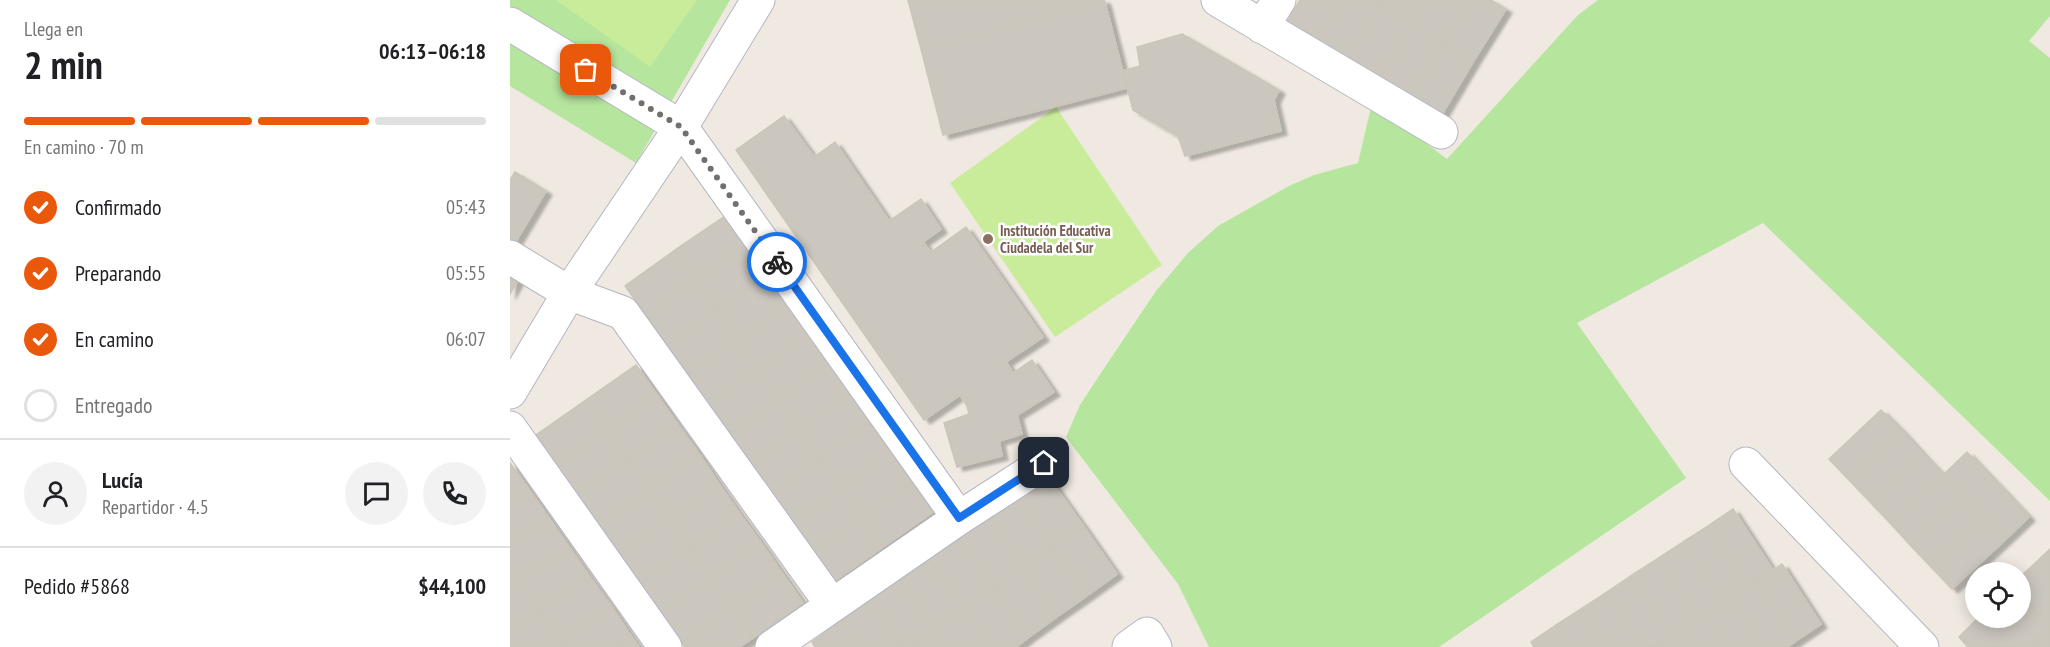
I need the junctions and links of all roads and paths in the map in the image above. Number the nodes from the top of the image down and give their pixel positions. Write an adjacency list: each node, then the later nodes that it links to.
1 (758, 0): 5 (street)
2 (1218, 0): 3 (street)
3 (1271, 14): 6 (street)
4 (510, 24): 5 (street)
5 (681, 127): 8 (street); 13 (street)
6 (1441, 132)
7 (510, 257): 8 (street)
8 (569, 293): 9 (street); 14 (street)
9 (510, 392)
10 (510, 428): 15 (street)
11 (1044, 463): 13 (street)
12 (1746, 464): 19 (street)
13 (959, 518): 14 (street)
14 (832, 605): 16 (street)
15 (665, 647)
16 (772, 647)
17 (1129, 647): 18 (street)
18 (1155, 647)
19 (1922, 647)

